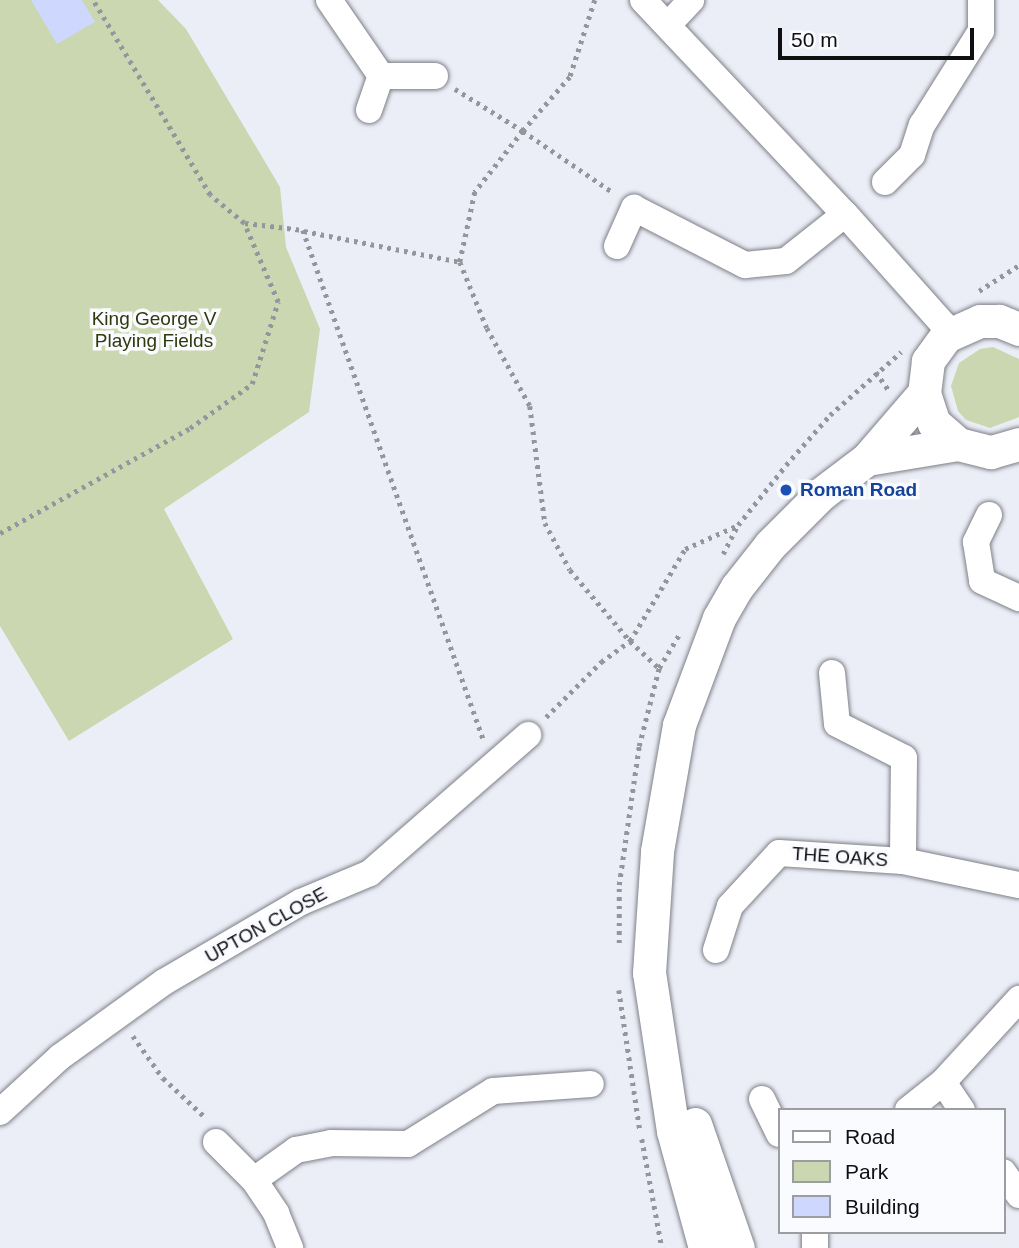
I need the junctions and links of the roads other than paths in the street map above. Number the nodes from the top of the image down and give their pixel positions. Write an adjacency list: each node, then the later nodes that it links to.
1 (329, 0): 6 (street)
2 (643, 0): 5 (street)
3 (691, 0): 5 (street)
4 (981, 0): 9 (street)
5 (668, 25): 10 (street)
6 (381, 76): 7 (street); 8 (street)
7 (435, 76)
8 (369, 110)
9 (885, 182)
10 (845, 214): 11 (street); 13 (street)
11 (617, 246)
12 (1016, 324): 13 (street)
13 (946, 336): 14 (street)
14 (923, 393): 15 (street); 17 (street)
15 (958, 444): 16 (street); 17 (street)
16 (1019, 444)
17 (867, 459): 22 (street)
18 (989, 514): 19 (street)
19 (1019, 598)
20 (832, 673): 23 (street)
21 (528, 735): 32 (street, UPTON CLOSE)
22 (663, 803): 38 (street); 38 (street); 40 (street)
23 (903, 861): 24 (street, THE OAKS); 25 (street, THE OAKS)
24 (1019, 885)
25 (716, 950)
26 (1019, 999): 27 (street)
27 (943, 1082): 30 (street); 31 (street)
28 (591, 1084): 36 (street)
29 (762, 1099): 33 (street)
30 (910, 1108)
31 (961, 1108)
32 (0, 1112)
33 (778, 1132)
34 (216, 1142): 36 (street)
35 (1005, 1175): 37 (street)
36 (254, 1180): 39 (street)
37 (1019, 1195)
38 (683, 1244)
39 (290, 1248)
40 (738, 1248)

